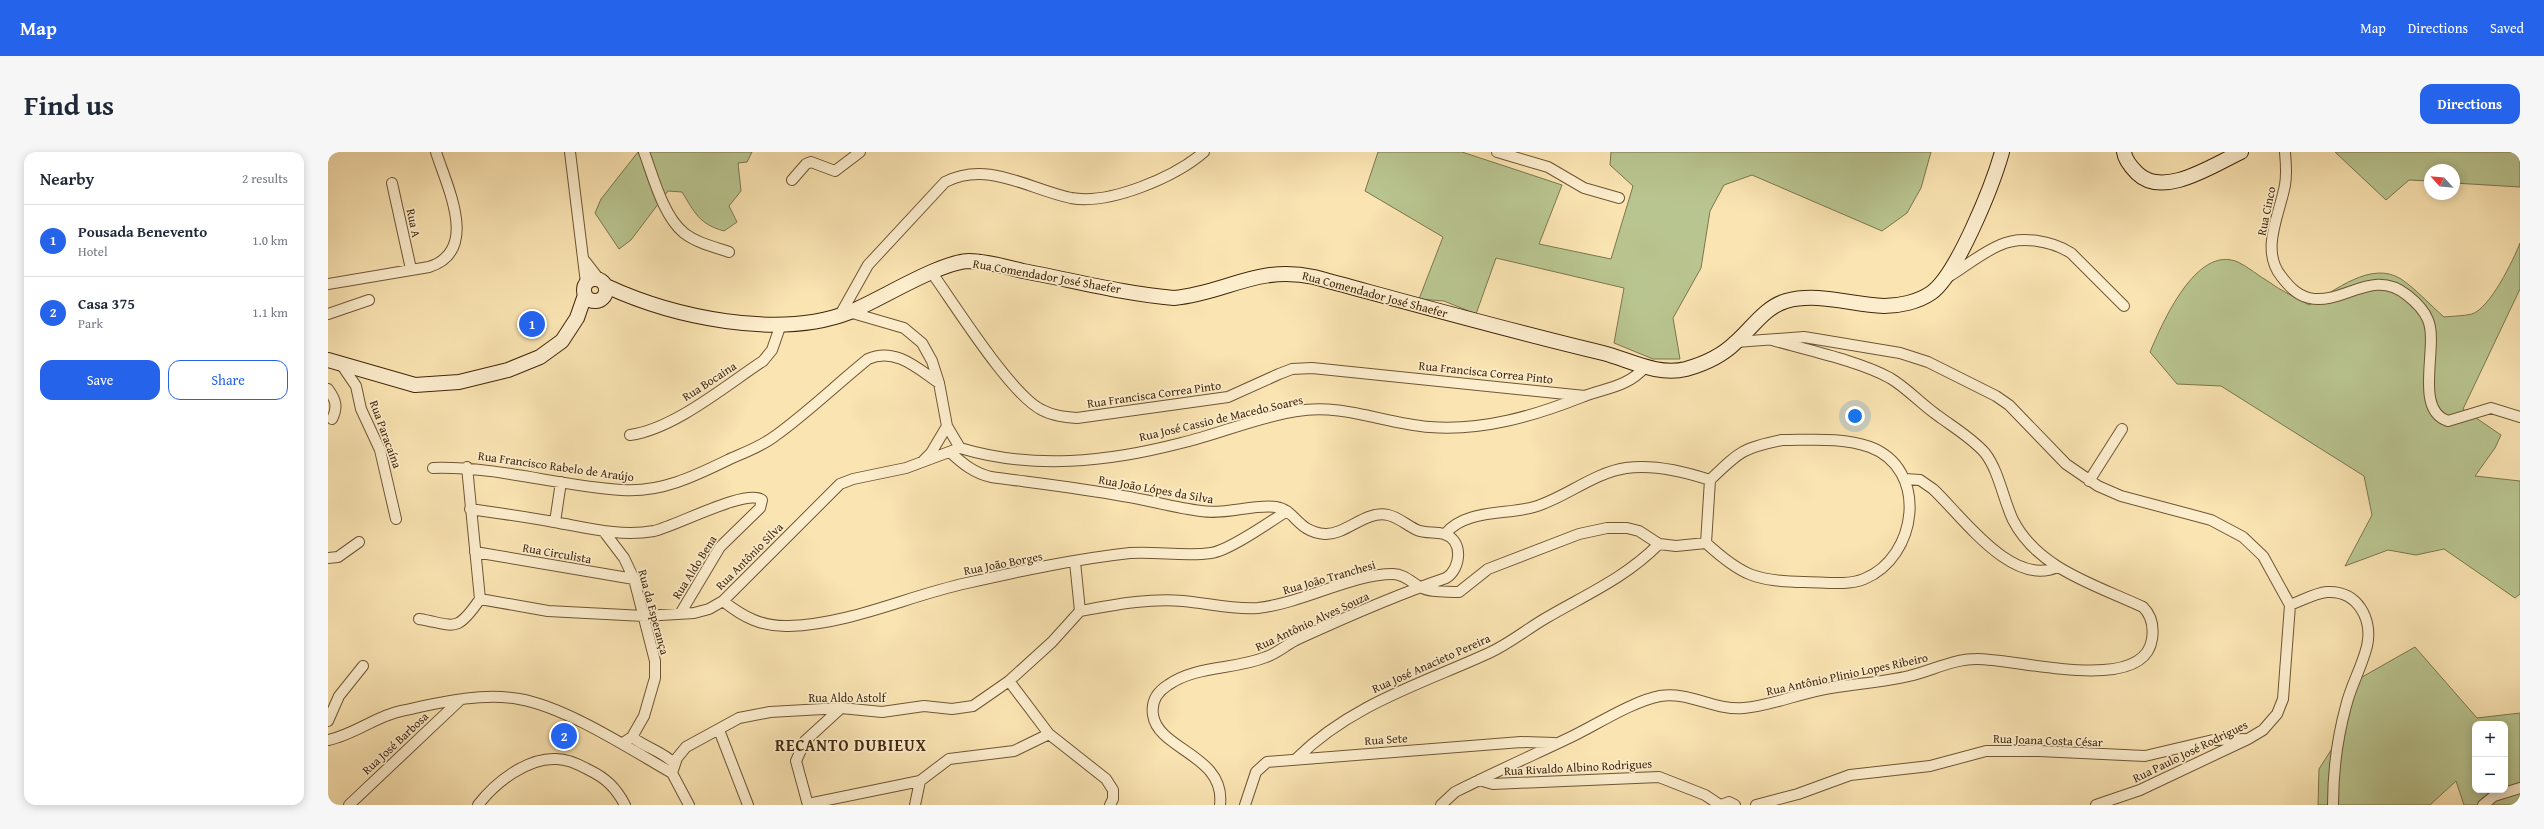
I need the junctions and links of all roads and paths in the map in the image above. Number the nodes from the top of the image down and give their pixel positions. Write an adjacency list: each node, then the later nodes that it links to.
1 (436, 152): 15 (street)
2 (570, 152): 19 (street)
3 (644, 152): 14 (street)
4 (860, 152): 11 (street)
5 (1204, 152): 22 (street)
6 (1497, 152): 13 (street)
7 (2002, 152): 17 (street, Rua Comendador José Shaefer)
8 (2124, 152): 9 (street)
9 (2241, 152)
10 (2285, 152): 32 (street, Rua Cinco)
11 (792, 180)
12 (392, 183): 15 (street, Rua A)
13 (1619, 198)
14 (729, 252)
15 (411, 269): 18 (street)
16 (932, 274): 22 (street, Rua Comendador José Shaefer); 28 (street, Rua Comendador José Shaefer); 31 (street, Rua Francisca Correa Pinto)
17 (1944, 279): 21 (street); 26 (street, Rua Comendador José Shaefer)
18 (328, 284)
19 (596, 290): 24 (street, Rua Comendador José Shaefer); 27 (street)
20 (369, 300): 23 (street)
21 (2124, 306)
22 (844, 313): 24 (street, Rua Comendador José Shaefer); 29 (street)
23 (328, 314)
24 (781, 324): 36 (street, Rua Bocaina)
25 (1772, 340): 26 (street); 44 (street); 58 (street, Rua Antônio Plinio Lopes Ribeiro)
26 (1736, 342): 28 (street, Rua Comendador José Shaefer)
27 (334, 362): 48 (street, Rua Paracaína)
28 (1645, 367): 31 (street, Rua José Cassio de Macedo Soares)
29 (939, 383): 34 (street); 45 (street, Rua Francisco Rabelo de Araújo)
30 (328, 389): 33 (street)
31 (1585, 396): 37 (street, Rua José Cassio de Macedo Soares)
32 (2520, 417)
33 (332, 419)
34 (947, 426): 37 (street); 39 (street)
35 (2122, 429): 44 (street)
36 (630, 435)
37 (960, 448): 38 (street, Rua Antônio Silva)
38 (950, 452): 39 (street, Rua Antônio Silva); 47 (street, Rua João Lópes da Silva)
39 (922, 461): 62 (street, Rua Antônio Silva)
40 (467, 467): 41 (street, Rua Francisco Rabelo de Araújo); 45 (street, Rua Francisco Rabelo de Araújo); 46 (street)
41 (433, 468)
42 (1905, 479): 43 (street); 53 (street); 58 (street)
43 (1710, 480): 51 (street); 53 (street)
44 (2089, 481): 63 (street)
45 (561, 482): 49 (street)
46 (470, 509): 49 (street); 55 (street)
47 (1287, 511): 51 (street); 57 (street, Rua João Borges)
48 (396, 519)
49 (555, 522): 50 (street)
50 (605, 533): 59 (street, Rua da Esperança); 65 (street, Rua Aldo Bena)
51 (1445, 534): 60 (street, Rua Antônio Alves Souza)
52 (359, 542): 56 (street)
53 (1706, 543): 54 (street, Rua João Tranchesi)
54 (1660, 544): 60 (street, Rua João Tranchesi); 81 (street, Rua José Anacieto Pereira)
55 (474, 552): 59 (street, Rua Circulista); 61 (street)
56 (328, 558)
57 (1075, 562): 62 (street, Rua João Borges); 64 (street)
58 (2057, 567): 78 (street, Rua Antônio Plinio Lopes Ribeiro)
59 (634, 579): 66 (street, Rua da Esperança)
60 (1420, 587): 64 (street, Rua João Tranchesi); 94 (street, Rua Antônio Alves Souza)
61 (480, 599): 66 (street, Rua Antônio Silva); 67 (street)
62 (723, 600): 65 (street, Rua Antônio Silva)
63 (2290, 605): 75 (street, Rua Paulo José Rodrigues); 101 (street)
64 (1080, 611): 69 (street, Rua Aldo Astolf)
65 (680, 614): 66 (street, Rua Antônio Silva)
66 (644, 616): 77 (street, Rua da Esperança)
67 (419, 619)
68 (363, 666): 72 (street)
69 (1009, 681): 71 (street, Rua Aldo Astolf); 74 (street)
70 (459, 701): 76 (street); 77 (street); 86 (street, Rua José Barbosa)
71 (841, 708): 73 (street, Rua Aldo Astolf); 91 (street)
72 (328, 720)
73 (718, 730): 79 (street, Rua Aldo Astolf); 90 (street)
74 (1049, 734): 84 (street); 93 (street)
75 (2248, 739): 99 (street, Rua Joana Costa César); 100 (street, Rua Paulo José Rodrigues)
76 (329, 740)
77 (627, 740): 80 (street); 82 (street)
78 (1557, 743): 81 (street, Rua Sete); 83 (street, Rua Antônio Plinio Lopes Ribeiro)
79 (686, 747): 80 (street); 82 (street, Rua Aldo Astolf)
80 (661, 752): 82 (street)
81 (1297, 758): 95 (street, Rua Sete)
82 (673, 768): 89 (street)
83 (1479, 780): 96 (street, Rua Antônio Plinio Lopes Ribeiro); 97 (street, Rua Rivaldo Albino Rodrigues)
84 (920, 781): 91 (street); 92 (street)
85 (2520, 788): 102 (street)
86 (349, 805)
87 (478, 805): 88 (street)
88 (625, 805)
89 (689, 805)
90 (748, 805)
91 (808, 805)
92 (915, 805)
93 (1110, 805)
94 (1220, 805)
95 (1245, 805)
96 (1441, 805)
97 (1721, 805): 98 (street)
98 (1735, 805)
99 (1756, 805)
100 (2096, 805)
101 (2333, 805)
102 (2483, 805)

